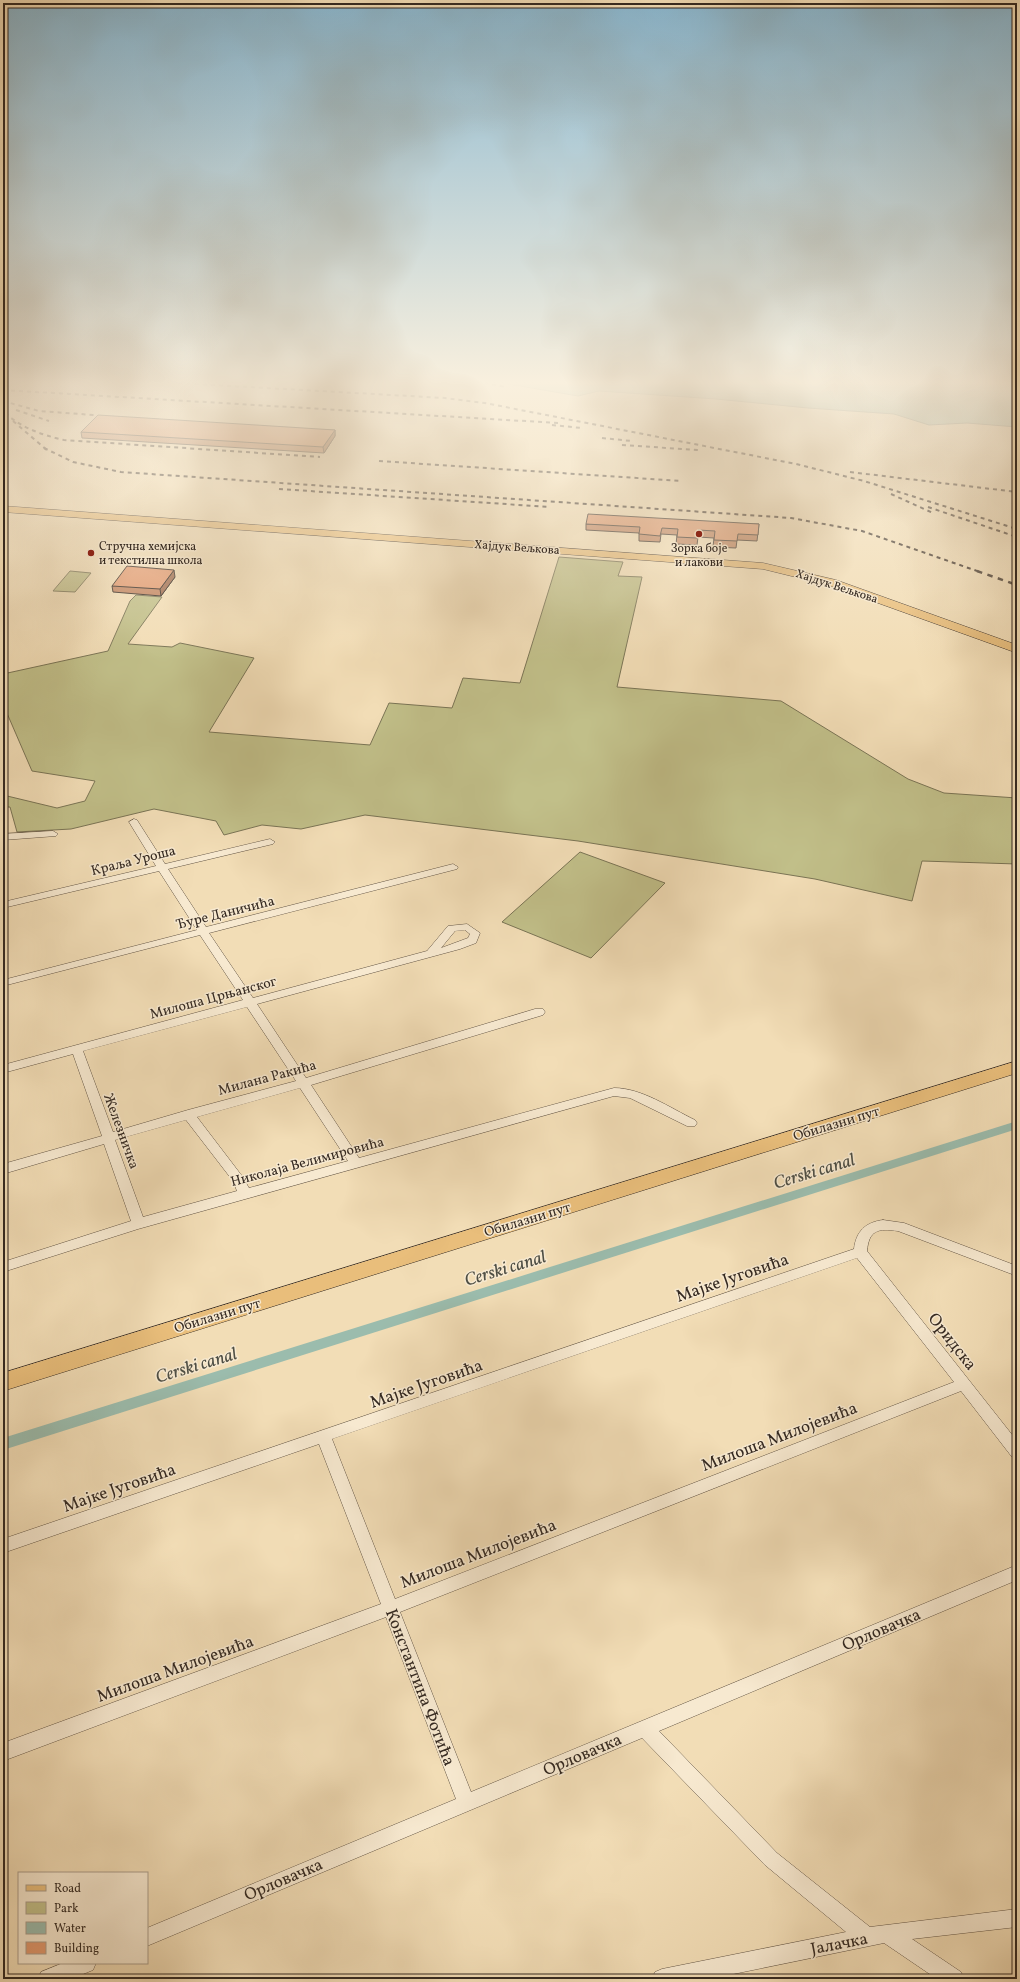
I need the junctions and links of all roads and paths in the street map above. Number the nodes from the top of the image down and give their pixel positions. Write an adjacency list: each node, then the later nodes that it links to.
1 (3, 510): 2 (main road, Хајдук Вељкова)
2 (1017, 649)
3 (134, 822): 7 (street)
4 (53, 834): 5 (street)
5 (3, 837)
6 (270, 842): 7 (street, Краља Уроша)
7 (162, 867): 9 (street, Краља Уроша); 10 (street)
8 (454, 867): 10 (street, Ђуре Даничића)
9 (3, 905)
10 (204, 932): 12 (street, Ђуре Даничића); 13 (street)
11 (431, 953): 13 (street, Милоша Црњанског)
12 (3, 983)
13 (250, 1002): 15 (street, Милоша Црњанског); 18 (street)
14 (539, 1012): 18 (street, Милана Ракића)
15 (77, 1049): 17 (street, Милоша Црњанског); 21 (street, Железничка)
16 (1017, 1067): 29 (main road, Обилазни пут)
17 (3, 1069)
18 (304, 1083): 19 (street, Милана Ракића); 22 (street)
19 (188, 1114): 21 (street, Милана Ракића); 24 (street)
20 (691, 1123): 22 (street, Николаја Велимировића)
21 (108, 1138): 23 (street, Милана Ракића); 25 (street, Железничка)
22 (356, 1164): 24 (street, Николаја Велимировића)
23 (3, 1169)
24 (245, 1194): 25 (street, Николаја Велимировића)
25 (139, 1224): 27 (street, Николаја Велимировића)
26 (860, 1252): 28 (street); 30 (street, Оридска); 31 (street, Мајке Југовића)
27 (3, 1267)
28 (1017, 1270)
29 (3, 1380)
30 (964, 1384): 32 (street, Оридска); 35 (street, Милоша Милојевића)
31 (324, 1437): 33 (street, Мајке Југовића); 35 (street, Константина Фотића)
32 (1017, 1452)
33 (3, 1546)
34 (1017, 1572): 36 (street, Орловачка)
35 (390, 1608): 37 (street, Милоша Милојевића); 38 (street, Константина Фотића)
36 (644, 1728): 38 (street, Орловачка); 42 (street)
37 (3, 1752)
38 (466, 1802): 41 (street, Орловачка)
39 (1017, 1918): 40 (street, Јалачка)
40 (886, 1933): 42 (street, Јалачка); 46 (street)
41 (148, 1937)
42 (866, 1937): 45 (street, Јалачка)
43 (84, 1964): 44 (street)
44 (48, 1979)
45 (662, 1979)
46 (954, 1979)

